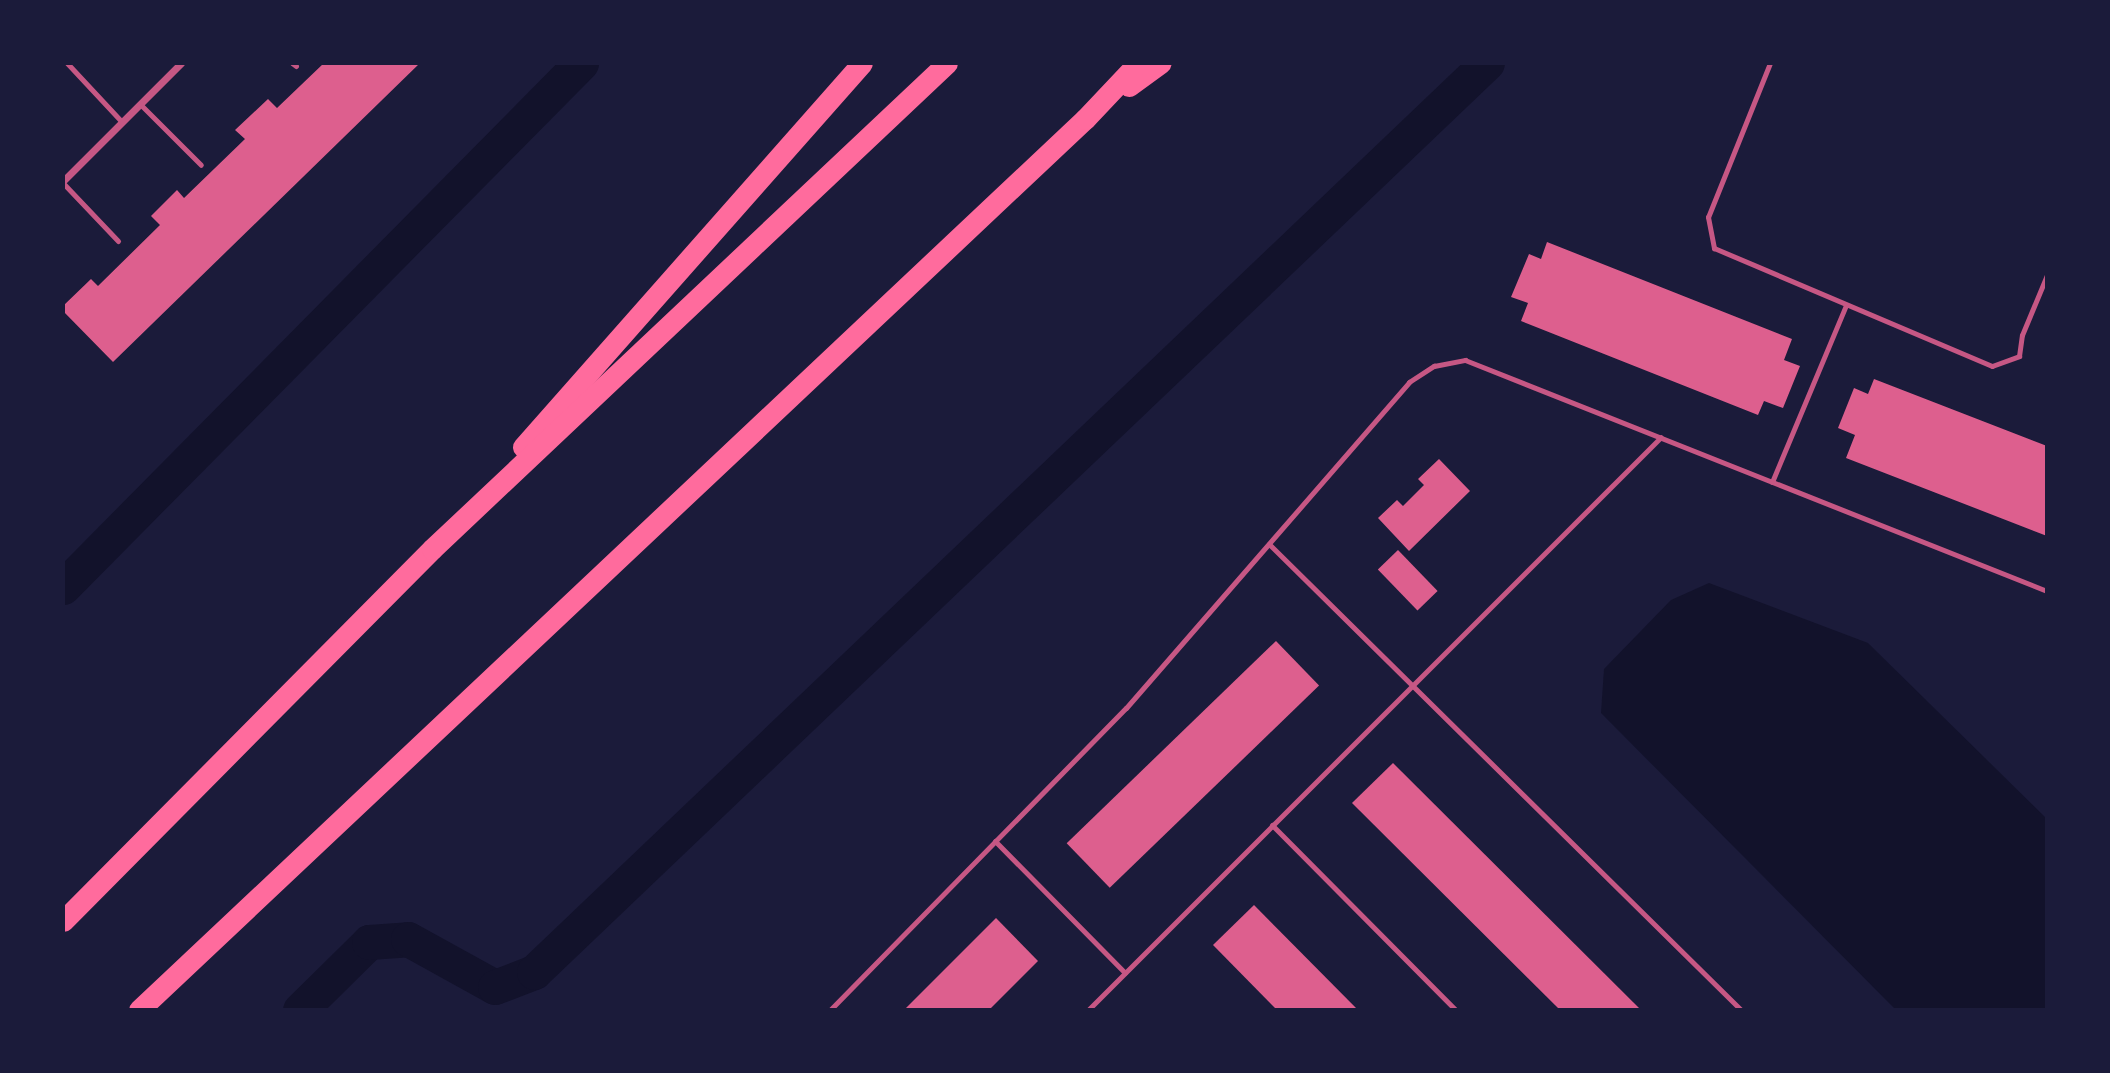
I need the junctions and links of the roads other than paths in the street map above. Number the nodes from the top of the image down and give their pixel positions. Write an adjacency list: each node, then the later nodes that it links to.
1 (67, 63): 10 (lane)
2 (181, 63): 8 (street)
3 (862, 63): 19 (highway)
4 (947, 63): 19 (highway)
5 (1139, 63): 9 (highway)
6 (1161, 63): 9 (highway)
7 (1770, 63): 15 (lane)
8 (140, 104): 10 (street); 11 (lane)
9 (1085, 118): 26 (highway)
10 (122, 122): 12 (street)
11 (201, 164)
12 (63, 182): 13 (lane)
13 (118, 241)
14 (2047, 275): 15 (lane)
15 (1846, 305): 17 (lane)
16 (1661, 437): 17 (lane); 18 (lane); 21 (lane)
17 (1772, 482): 20 (lane)
18 (1269, 544): 21 (lane); 23 (lane)
19 (432, 549): 24 (highway)
20 (2047, 591)
21 (1411, 684): 22 (lane); 30 (lane)
22 (1272, 825): 25 (lane); 29 (lane)
23 (995, 841): 25 (lane); 27 (lane)
24 (63, 920)
25 (1125, 973): 28 (lane)
26 (139, 1010)
27 (830, 1010)
28 (1088, 1010)
29 (1456, 1010)
30 (1741, 1010)

